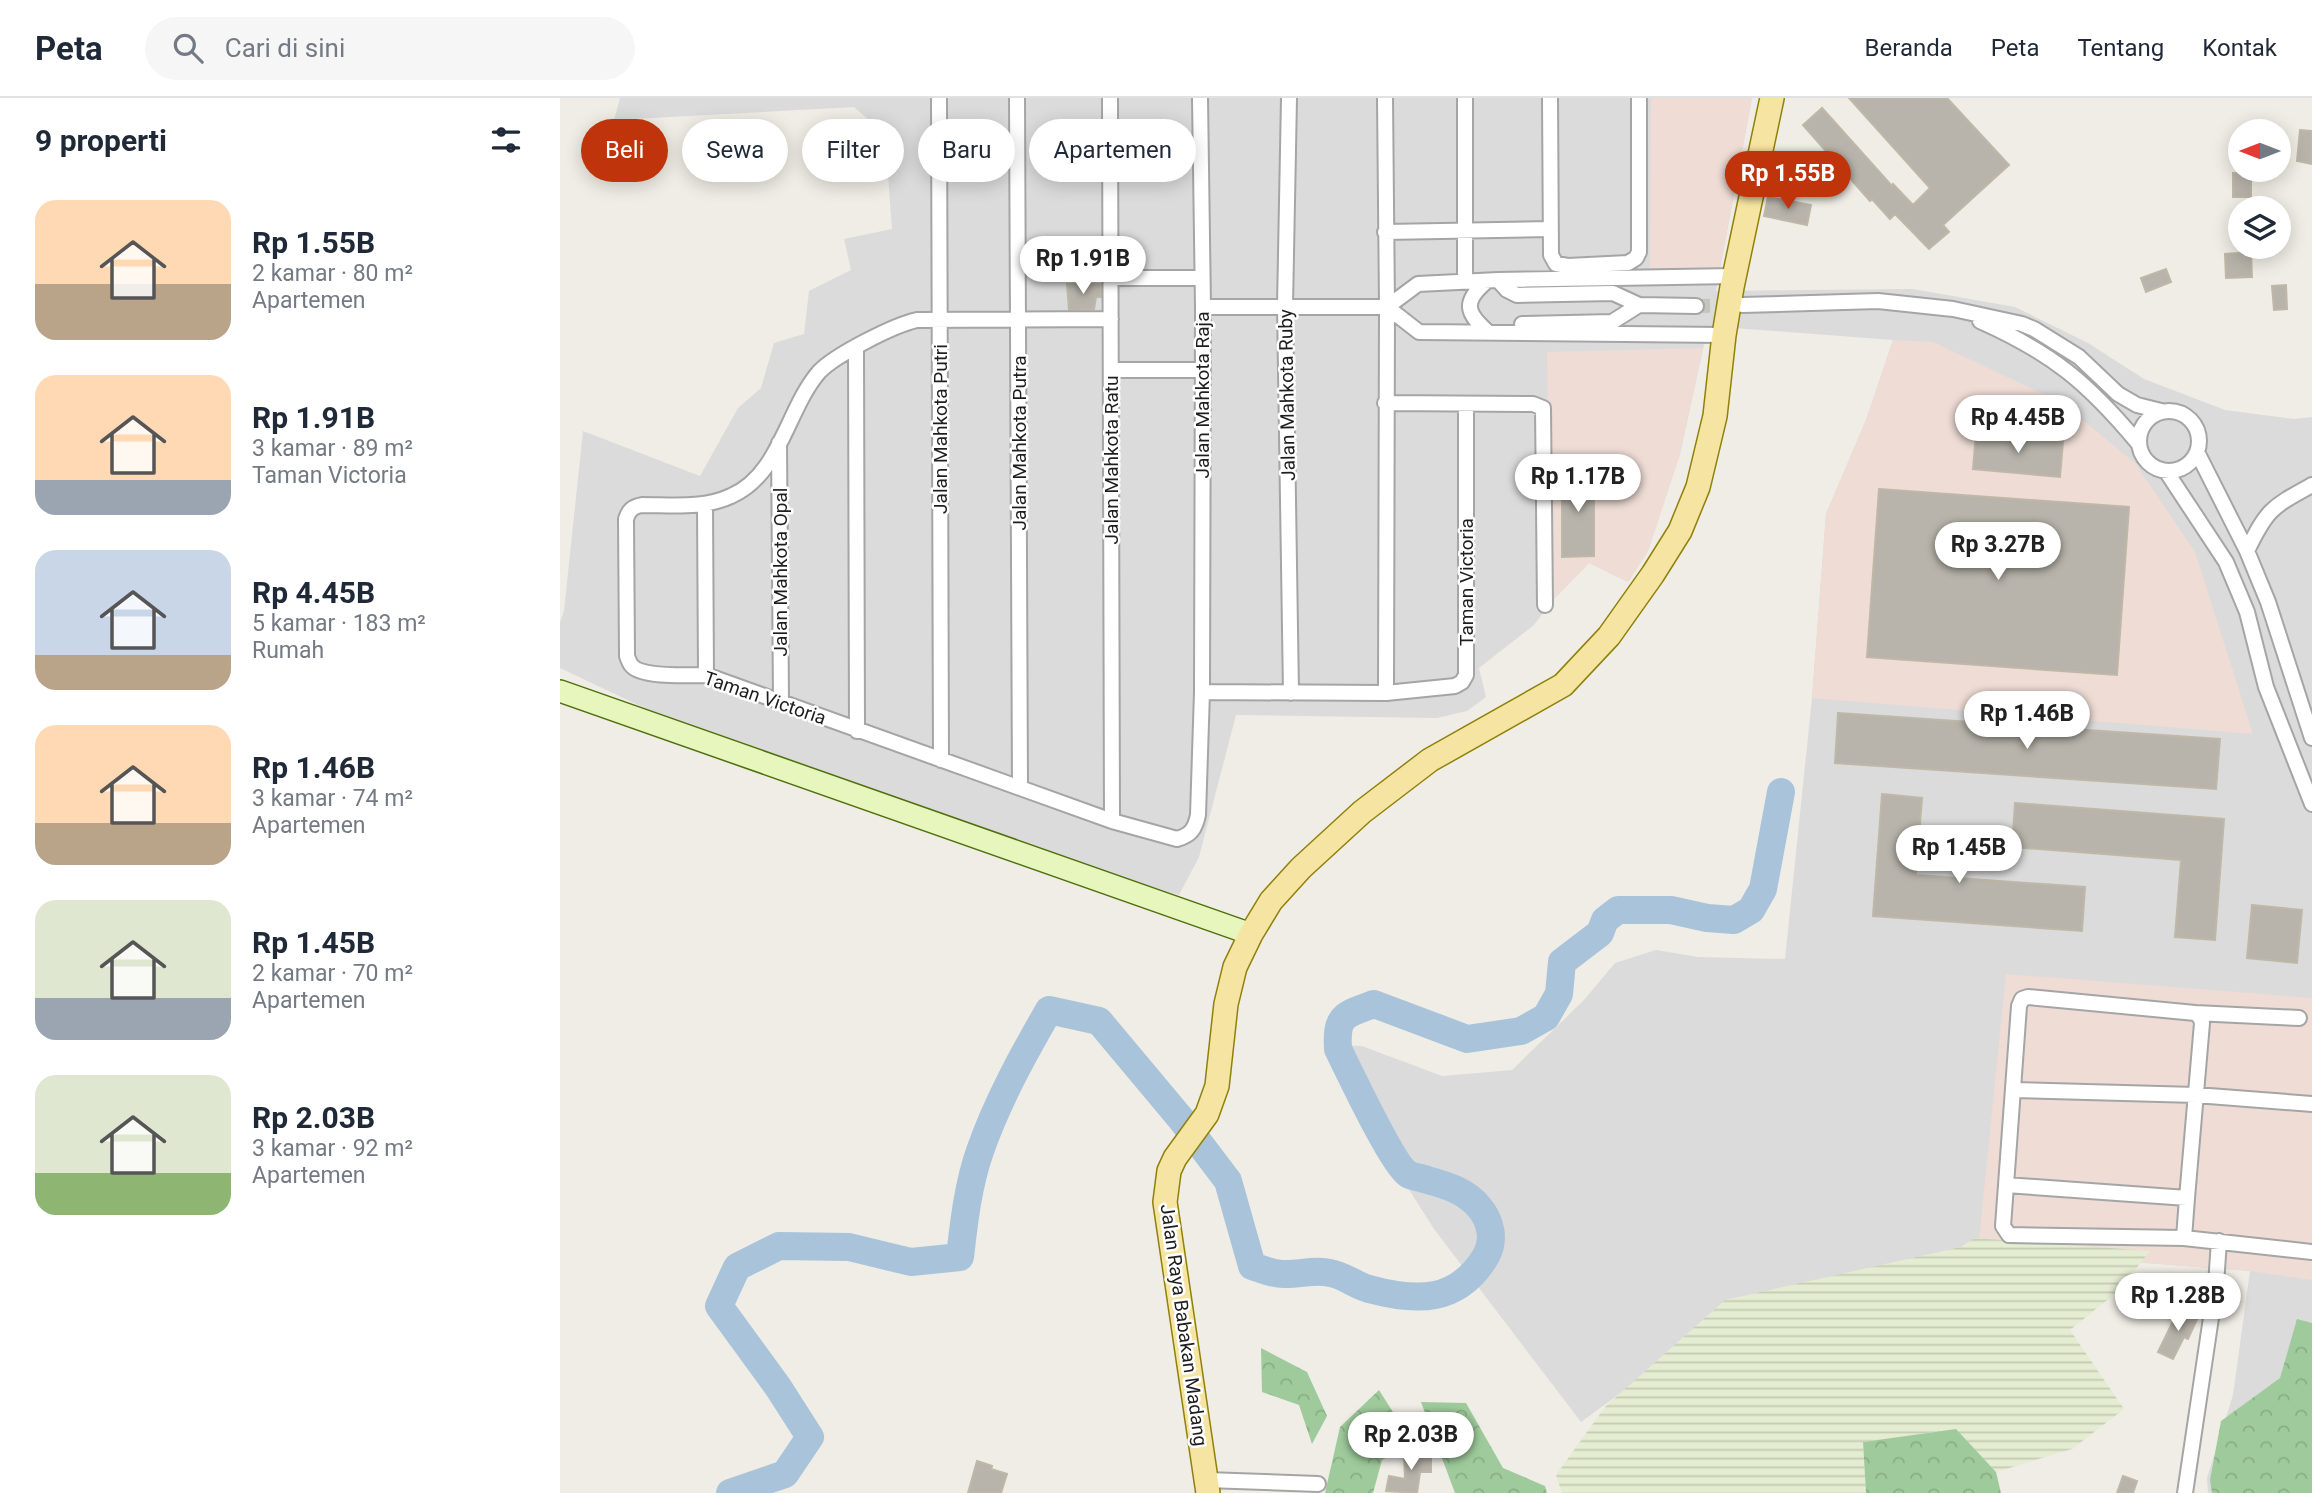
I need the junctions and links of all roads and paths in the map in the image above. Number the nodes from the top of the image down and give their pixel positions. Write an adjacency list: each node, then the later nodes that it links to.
1 (939, 98): 27 (street, Jalan Mahkota Putri)
2 (1017, 98): 28 (street, Jalan Mahkota Putra)
3 (1110, 98): 16 (street, Jalan Mahkota Ratu)
4 (1200, 98): 17 (street, Jalan Mahkota Raja)
5 (1289, 98): 21 (street, Jalan Mahkota Ruby)
6 (1385, 98): 13 (street)
7 (1465, 98): 12 (street)
8 (1550, 98): 11 (street)
9 (1639, 98): 11 (street)
10 (1772, 98): 15 (main road)
11 (1550, 229): 12 (street)
12 (1465, 230): 13 (street); 14 (street)
13 (1385, 232): 24 (street)
14 (1465, 274)
15 (1734, 276): 18 (street); 30 (main road)
16 (1111, 278): 17 (street); 26 (street, Jalan Mahkota Ratu)
17 (1201, 278): 23 (street, Jalan Mahkota Raja)
18 (1492, 280): 19 (street); 24 (street); 29 (street)
19 (1639, 305): 22 (street); 29 (street)
20 (1742, 305): 25 (street)
21 (1285, 306): 23 (street); 24 (street); 48 (street, Jalan Mahkota Ruby)
22 (1696, 306)
23 (1203, 307): 33 (street, Jalan Mahkota Raja)
24 (1387, 307): 29 (street); 34 (street)
25 (1953, 309): 36 (street); 38 (street)
26 (1111, 318): 28 (street, Taman Victoria); 32 (street, Jalan Mahkota Ratu)
27 (939, 319): 28 (street, Taman Victoria); 31 (street, Taman Victoria); 53 (street, Jalan Mahkota Putri)
28 (1018, 319): 54 (street, Jalan Mahkota Putra)
29 (1495, 333): 30 (street)
30 (1724, 335): 57 (main road)
31 (856, 348): 37 (street, Taman Victoria); 51 (street, Taman Victoria)
32 (1111, 370): 33 (street); 56 (street, Jalan Mahkota Ratu)
33 (1201, 370): 47 (street, Jalan Mahkota Raja)
34 (1385, 403): 35 (street); 49 (street)
35 (1466, 404): 44 (street); 49 (street, Taman Victoria)
36 (2161, 411): 38 (street); 39 (street)
37 (779, 443): 42 (street, Taman Victoria); 50 (street, Jalan Mahkota Opal)
38 (2138, 443): 40 (street)
39 (2197, 452): 40 (street); 43 (street)
40 (2166, 471): 55 (street)
41 (2312, 485): 43 (street)
42 (705, 505): 45 (street); 45 (street, Taman Victoria)
43 (2247, 551): 52 (street)
44 (1545, 605)
45 (706, 675): 50 (street, Taman Victoria)
46 (560, 691): 57 (street)
47 (1202, 692): 48 (street, Taman Victoria); 56 (street, Taman Victoria)
48 (1291, 693): 49 (street, Taman Victoria)
49 (1386, 693)
50 (781, 701): 51 (street, Taman Victoria)
51 (857, 731): 53 (street, Taman Victoria)
52 (2312, 738)
53 (941, 760): 54 (street, Taman Victoria)
54 (1020, 788): 56 (street, Taman Victoria)
55 (2312, 804)
56 (1112, 821)
57 (1251, 934): 69 (main road, Jalan Raya Babakan Madang)
58 (2195, 1013): 59 (street); 60 (street); 61 (street)
59 (2300, 1018)
60 (2013, 1090): 61 (street); 63 (street)
61 (2196, 1095): 62 (street); 64 (street)
62 (2312, 1104)
63 (2006, 1185): 64 (street); 65 (street)
64 (2187, 1198): 65 (street)
65 (2184, 1238): 66 (street)
66 (2219, 1241): 67 (street); 70 (street)
67 (2312, 1252)
68 (1318, 1484): 69 (street)
69 (1207, 1487)
70 (2185, 1493)

